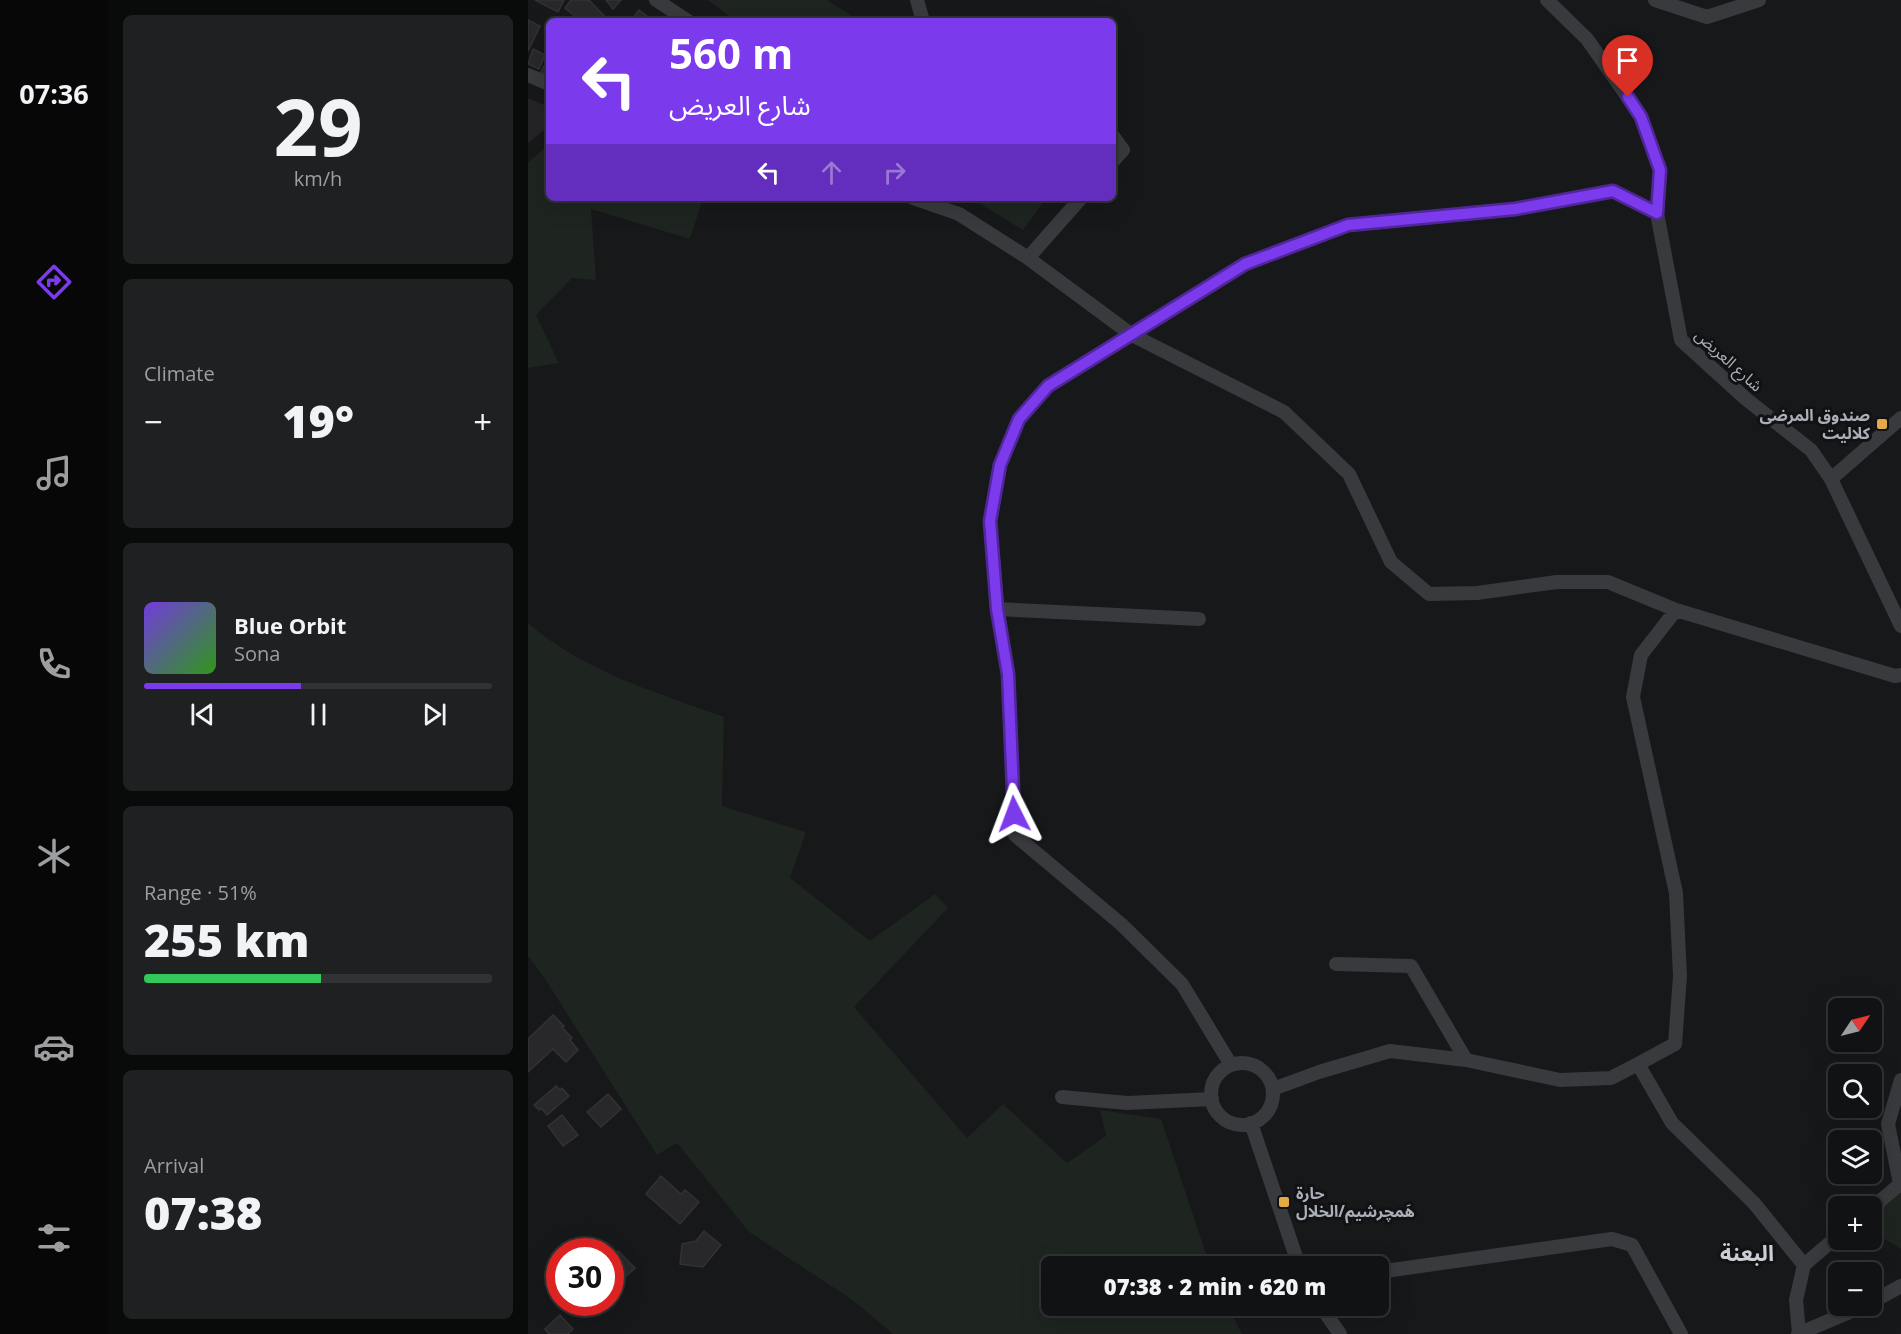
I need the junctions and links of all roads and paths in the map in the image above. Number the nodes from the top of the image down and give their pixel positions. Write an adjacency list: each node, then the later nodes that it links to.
1 (656, 0): 6 (street)
2 (917, 0): 7 (street)
3 (1547, 0): 14 (street, شارع العريض)
4 (1655, 0): 5 (street)
5 (1759, 0)
6 (683, 18)
7 (922, 18)
8 (528, 75): 9 (street)
9 (546, 83)
10 (1116, 140): 11 (street)
11 (1116, 158)
12 (922, 201): 15 (street)
13 (1078, 201): 15 (street)
14 (1657, 213): 16 (street); 18 (street, شارع العريض)
15 (1028, 258): 16 (street)
16 (1132, 335): 19 (street); 20 (street)
17 (1901, 418): 18 (street)
18 (1831, 479): 22 (street, شارع العريض)
19 (997, 609): 21 (street); 27 (street)
20 (1676, 610): 23 (street); 26 (street)
21 (1199, 619)
22 (1901, 626)
23 (1901, 675)
24 (1336, 963): 25 (street)
25 (1466, 1060): 26 (street); 29 (street)
26 (1638, 1064): 36 (street)
27 (1231, 1065): 29 (street); 31 (street)
28 (1901, 1080): 33 (street)
29 (1273, 1089): 32 (street)
30 (1062, 1097): 31 (street)
31 (1212, 1100): 32 (street)
32 (1251, 1123): 35 (street)
33 (1882, 1199)
34 (1828, 1245): 36 (street)
35 (1296, 1256)
36 (1804, 1265): 44 (street)
37 (1389, 1270): 43 (street)
38 (1901, 1286): 39 (street)
39 (1882, 1296)
40 (1328, 1316): 42 (street)
41 (1841, 1316): 44 (street)
42 (1340, 1334)
43 (1681, 1334)
44 (1799, 1334)

